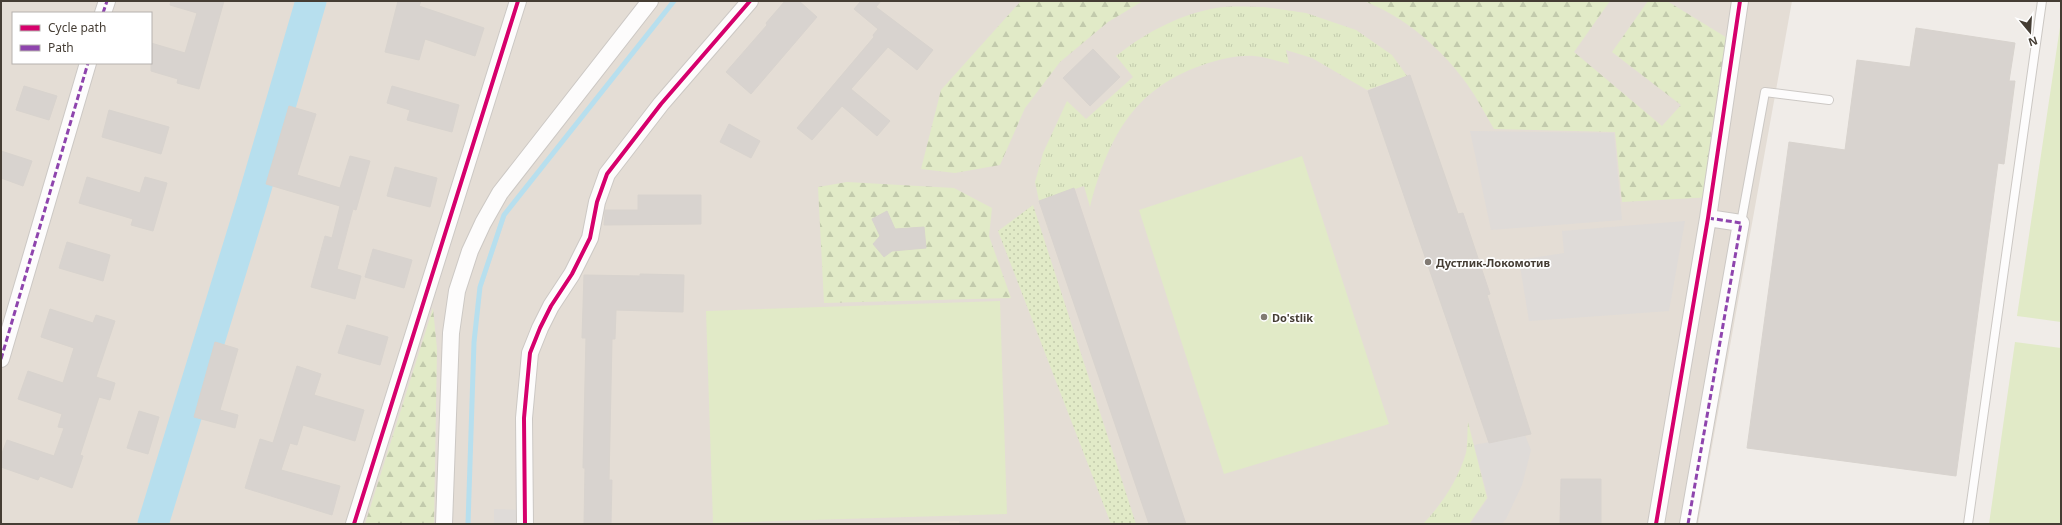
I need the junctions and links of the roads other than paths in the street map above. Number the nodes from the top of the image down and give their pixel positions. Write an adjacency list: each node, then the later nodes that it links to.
1 (107, 1): 7 (street)
2 (518, 1): 13 (street)
3 (650, 1): 14 (street)
4 (750, 1): 15 (street)
5 (1740, 1): 10 (street)
6 (2042, 1): 18 (lane)
7 (103, 12)
8 (88, 64): 12 (street)
9 (1829, 100): 11 (lane)
10 (1708, 218): 11 (street); 16 (street)
11 (1741, 222): 17 (street)
12 (1, 359)
13 (354, 524)
14 (444, 524)
15 (525, 524)
16 (1656, 524)
17 (1688, 524)
18 (1968, 524)

